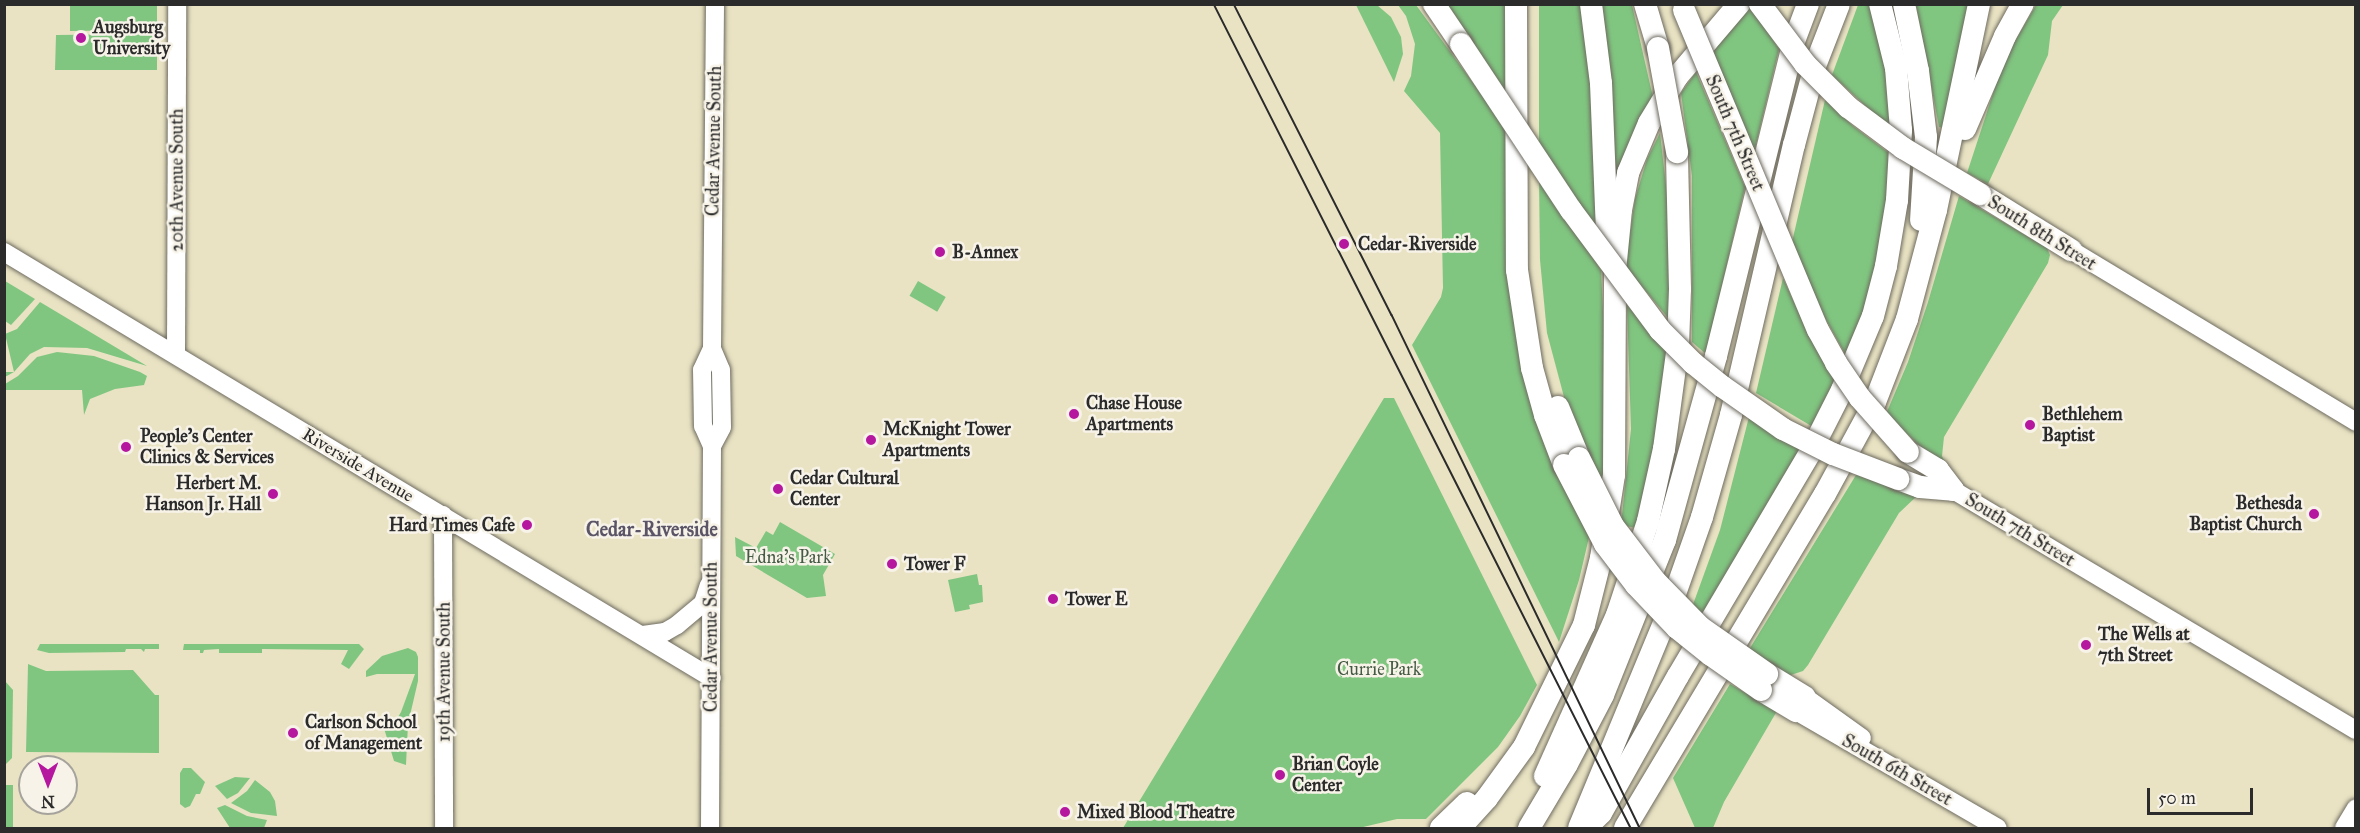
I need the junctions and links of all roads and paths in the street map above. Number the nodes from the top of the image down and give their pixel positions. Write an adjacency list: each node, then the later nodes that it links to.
1 (177, 4): 21 (main road, 20th Avenue South)
2 (715, 4): 27 (main road, Cedar Avenue South)
3 (1434, 4): 25 (highway, bridge)
4 (1516, 4): 24 (highway)
5 (1531, 4): 24 (highway)
6 (1591, 4): 23 (highway)
7 (1645, 4): 38 (highway, bridge)
8 (1739, 4): 23 (highway)
9 (1760, 4): 18 (highway, South 8th Street, bridge)
10 (1808, 4): 39 (highway)
11 (1839, 4): 40 (highway)
12 (1880, 4): 41 (highway)
13 (1904, 4): 20 (highway)
14 (1979, 4): 17 (highway)
15 (2023, 4): 17 (highway)
16 (1683, 7): 25 (highway, South 7th Street, bridge)
17 (1936, 210): 20 (highway)
18 (2071, 250): 22 (main road, South 8th Street)
19 (4, 252): 21 (main road, Riverside Avenue)
20 (1914, 293): 42 (highway)
21 (176, 355): 26 (main road, Riverside Avenue)
22 (2355, 422)
23 (1615, 451): 31 (highway)
24 (1571, 462): 30 (highway, bridge)
25 (1953, 490): 32 (main road, South 7th Street)
26 (443, 515): 28 (main road, Riverside Avenue); 34 (main road, 19th Avenue South)
27 (712, 576): 28 (main road); 29 (main road, Cedar Avenue South)
28 (644, 635): 29 (main road, Riverside Avenue)
29 (712, 678): 35 (main road, Cedar Avenue South)
30 (1800, 704): 43 (main road, South 6th Street)
31 (1544, 709): 36 (highway); 37 (highway)
32 (2355, 730)
33 (2355, 808): 44 (main road)
34 (444, 828)
35 (710, 828)
36 (1441, 828)
37 (1460, 828)
38 (1520, 828)
39 (1528, 828)
40 (1579, 828)
41 (1586, 828)
42 (1625, 828)
43 (1998, 828)
44 (2344, 828)

